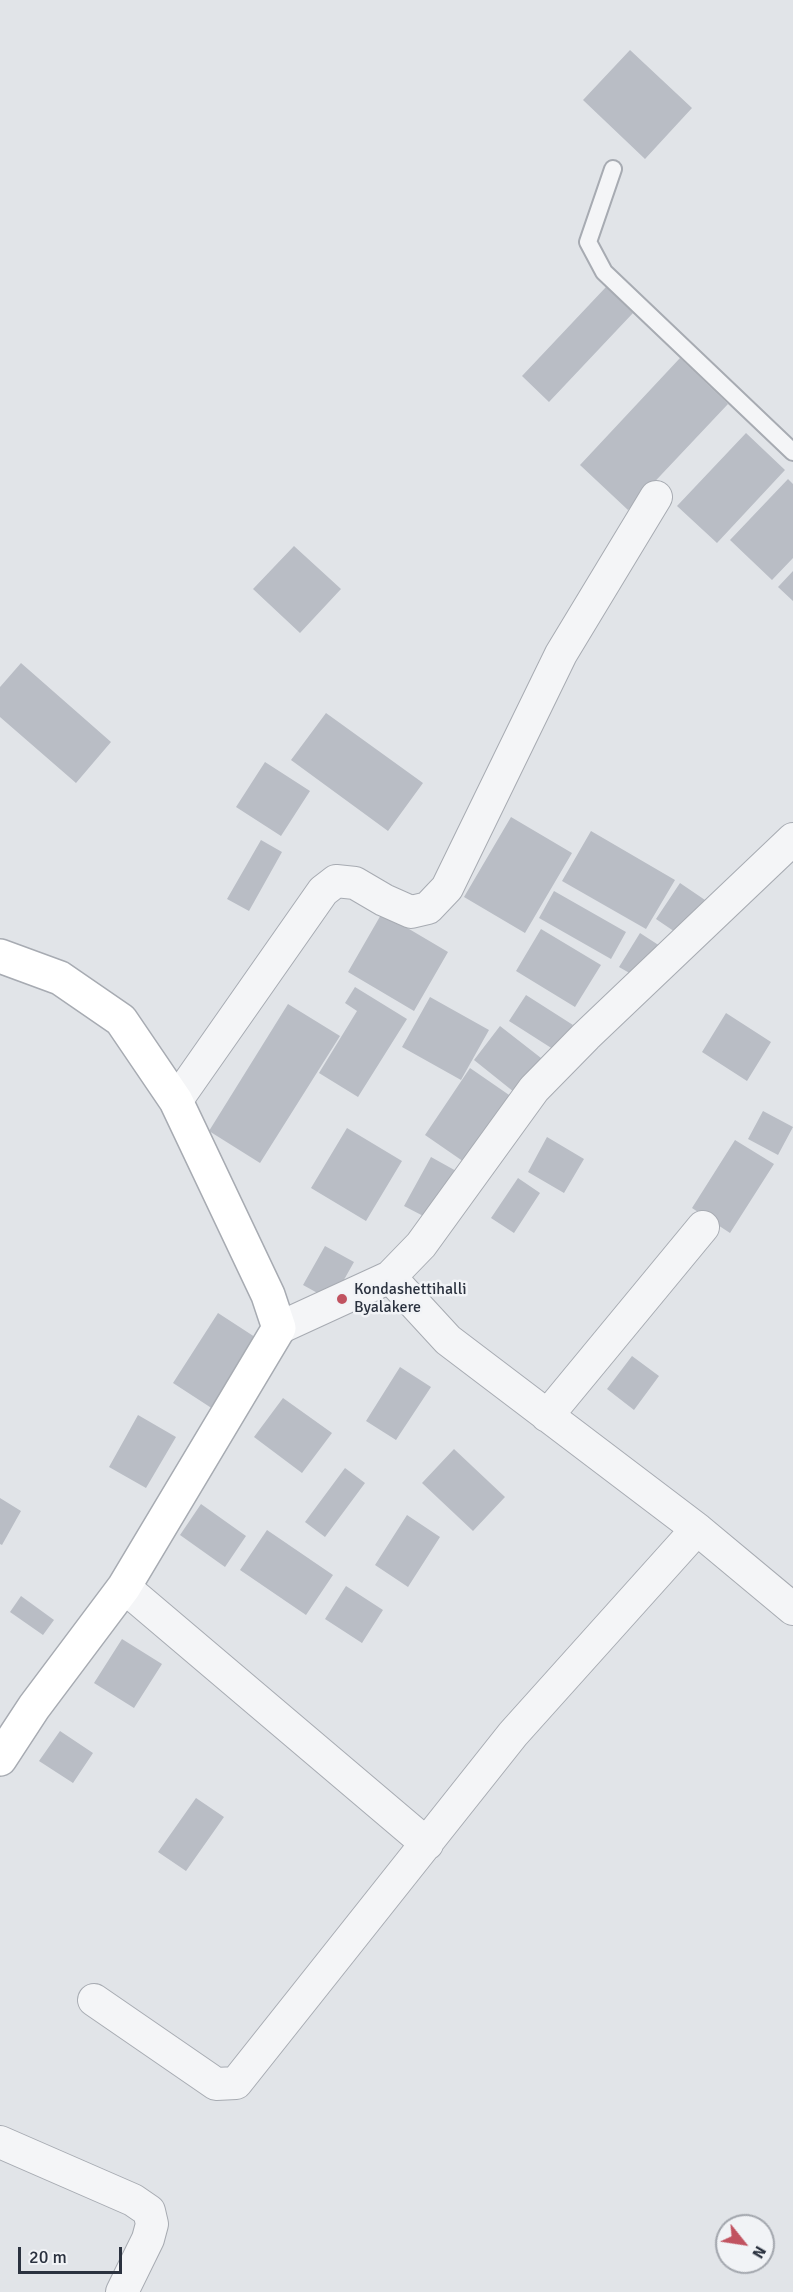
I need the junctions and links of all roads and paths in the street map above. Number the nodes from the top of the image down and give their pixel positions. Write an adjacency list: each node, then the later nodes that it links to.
1 (613, 169): 2 (lane)
2 (793, 452)
3 (656, 496): 6 (street)
4 (793, 839): 8 (street)
5 (0, 956): 6 (street)
6 (176, 1101): 9 (street)
7 (703, 1227): 10 (street)
8 (390, 1277): 9 (street); 10 (street)
9 (279, 1328): 12 (street)
10 (547, 1416): 11 (street)
11 (697, 1529): 13 (street); 15 (street)
12 (124, 1587): 14 (street); 15 (street)
13 (793, 1609)
14 (0, 1760)
15 (427, 1844): 16 (street)
16 (94, 2000)
17 (0, 2142): 18 (street)
18 (122, 2292)

